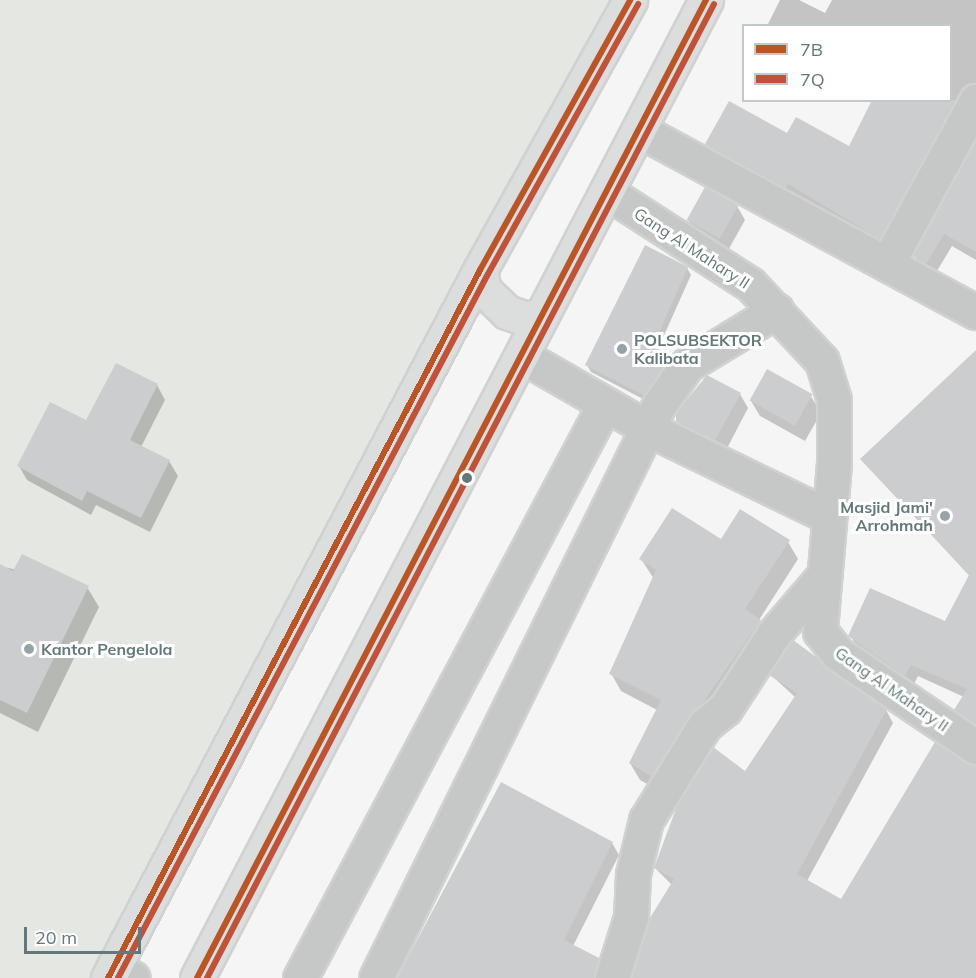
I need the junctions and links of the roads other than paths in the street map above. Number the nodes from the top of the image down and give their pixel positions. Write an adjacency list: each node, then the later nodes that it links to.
1 (630, 0): 7 (main road)
2 (706, 0): 4 (main road)
3 (976, 101): 6 (street)
4 (639, 130): 5 (main road); 6 (street)
5 (607, 192): 8 (street, Gang Al Mahary II); 10 (main road)
6 (887, 264): 9 (street)
7 (480, 270): 10 (main road); 17 (main road)
8 (777, 310): 13 (street); 14 (street, Gang Al Mahary II)
9 (976, 312)
10 (542, 315): 11 (main road)
11 (522, 356): 12 (street); 18 (main road)
12 (604, 404): 13 (street); 19 (street)
13 (649, 429): 14 (street); 20 (street)
14 (828, 516): 15 (street, Gang Al Mahary II)
15 (822, 578): 16 (street, Gang Al Mahary II); 21 (street)
16 (976, 747)
17 (118, 975)
18 (197, 978)
19 (300, 978)
20 (375, 978)
21 (612, 978)

